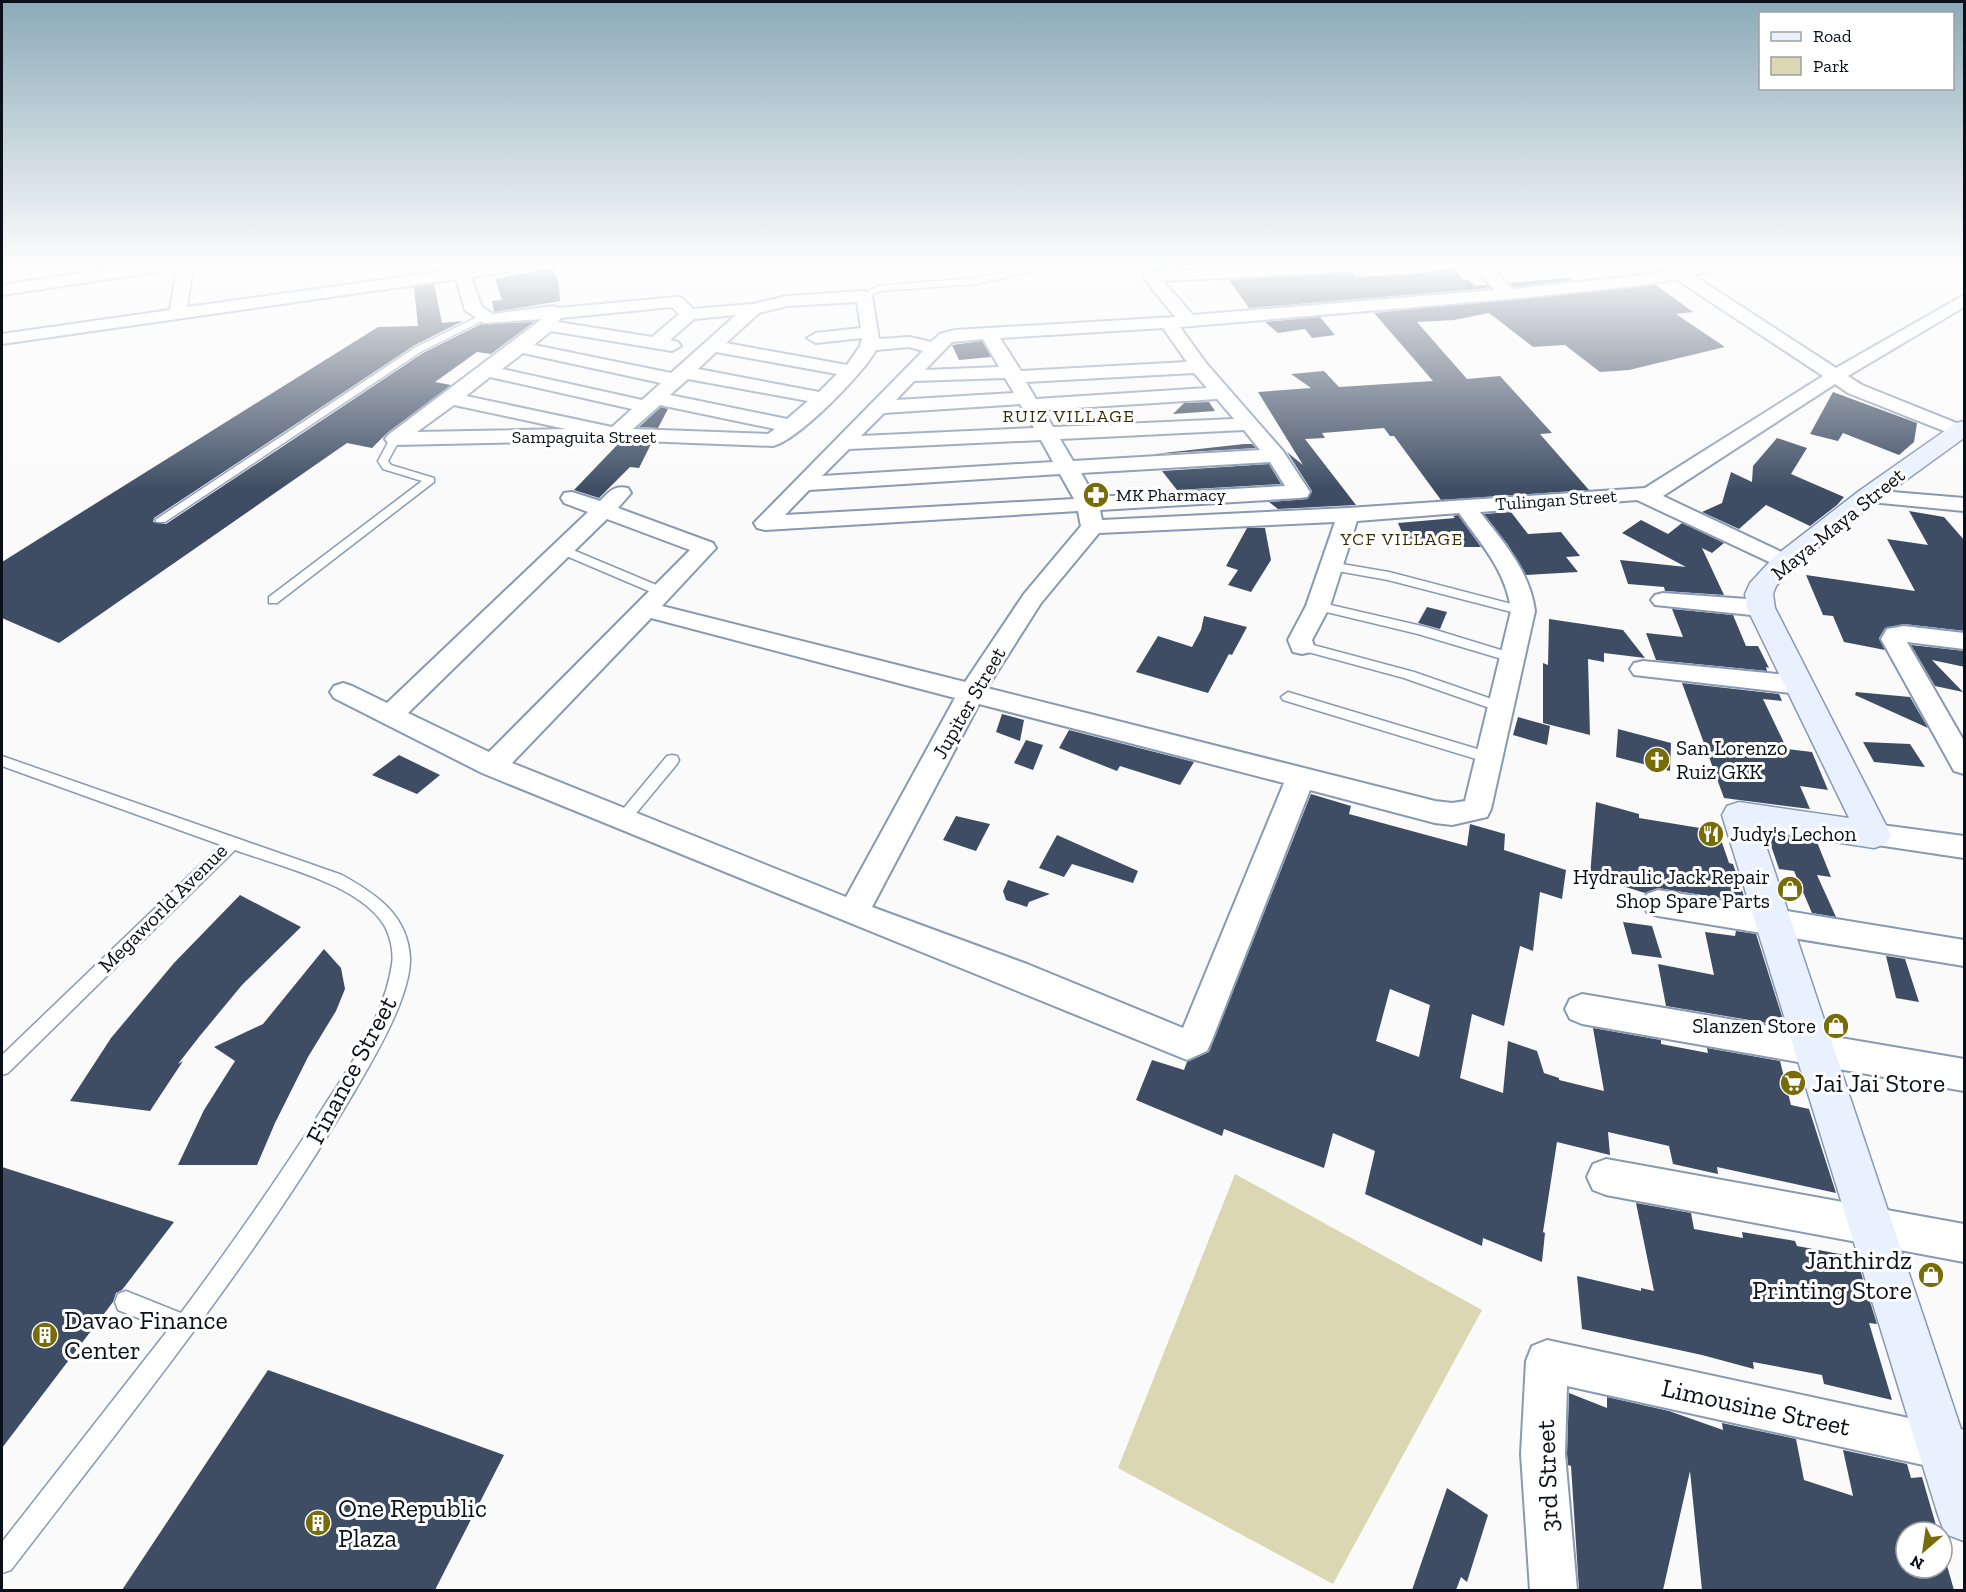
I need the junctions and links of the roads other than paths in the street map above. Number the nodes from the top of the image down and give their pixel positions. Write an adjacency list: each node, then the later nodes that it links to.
1 (434, 341): 48 (lane)
2 (526, 341): 14 (street)
3 (644, 341): 13 (street)
4 (658, 341): 13 (street)
5 (718, 341): 15 (street)
6 (868, 341): 19 (street)
7 (903, 341): 16 (street)
8 (943, 341): 16 (street)
9 (993, 341): 20 (street)
10 (1186, 341): 17 (street)
11 (1781, 341): 23 (street)
12 (1895, 341): 23 (street)
13 (655, 344): 15 (street)
14 (520, 347): 18 (street); 21 (street)
15 (710, 349): 19 (street); 21 (street)
16 (935, 349): 22 (street)
17 (1199, 367): 20 (street); 24 (street)
18 (487, 371): 25 (street); 28 (street)
19 (850, 371): 26 (street)
20 (1013, 374): 22 (street); 27 (street)
21 (679, 376): 26 (street); 28 (street)
22 (910, 376): 29 (street)
23 (1834, 377): 32 (street); 40 (street)
24 (1223, 393): 27 (street); 30 (street)
25 (450, 398): 34 (street); 35 (street)
26 (821, 398): 31 (street)
27 (1028, 401): 29 (street); 33 (street)
28 (651, 402): 31 (street); 34 (street)
29 (879, 407): 36 (street)
30 (1250, 424): 33 (street); 37 (street)
31 (792, 426): 34 (street, Sampaguita Street)
32 (1963, 431): 41 (street, Maya-Maya Street)
33 (1046, 432): 36 (street); 38 (street)
34 (616, 434): 35 (street, Sampaguita Street)
35 (395, 439): 52 (lane)
36 (844, 443): 39 (street)
37 (1276, 455): 38 (street); 47 (street)
38 (1068, 469): 39 (street); 47 (street)
39 (802, 484): 47 (street)
40 (1649, 495): 45 (street, Tulingan Street); 50 (street)
41 (1868, 496): 44 (street); 50 (street, Maya-Maya Street)
42 (573, 498): 43 (street)
43 (611, 501): 49 (street); 53 (street)
44 (1965, 505)
45 (1465, 506): 46 (street, Tulingan Street); 57 (street)
46 (1348, 515): 47 (street, Tulingan Street); 51 (street)
47 (1090, 516): 64 (street, Jupiter Street)
48 (161, 520)
49 (561, 549): 53 (lane); 67 (street)
50 (1784, 562): 56 (street, Maya-Maya Street)
51 (1330, 566): 55 (street); 57 (lane)
52 (273, 600)
53 (654, 600): 64 (street); 72 (street)
54 (1663, 600): 56 (street)
55 (1318, 606): 59 (street); 60 (lane)
56 (1761, 608): 62 (street, Maya-Maya Street)
57 (1523, 611): 60 (street)
58 (1965, 641): 71 (street)
59 (1302, 646): 66 (lane)
60 (1512, 658): 66 (street)
61 (1643, 669): 62 (street)
62 (1799, 685): 75 (street, Maya-Maya Street)
63 (343, 692): 67 (street)
64 (971, 693): 73 (street); 79 (street, Jupiter Street)
65 (1288, 697): 68 (lane)
66 (1500, 707): 68 (street)
67 (390, 715): 72 (street)
68 (1489, 759): 73 (street)
69 (672, 760): 74 (lane)
70 (2, 761): 76 (lane, Megaworld Avenue)
71 (1965, 764)
72 (492, 766): 74 (street)
73 (1300, 778): 79 (street)
74 (623, 819): 79 (street)
75 (1874, 835): 77 (street); 80 (street)
76 (233, 843): 84 (lane, Megaworld Avenue); 90 (lane, Finance Street)
77 (1965, 847)
78 (1658, 903): 80 (street)
79 (853, 913)
80 (1772, 921): 81 (street); 83 (street)
81 (1965, 953)
82 (1582, 1009): 83 (street)
83 (1814, 1047): 85 (street); 87 (street)
84 (2, 1067)
85 (1965, 1075)
86 (1606, 1177): 87 (street)
87 (1871, 1226): 88 (street); 92 (street)
88 (1965, 1243)
89 (126, 1302): 90 (lane)
90 (184, 1325): 94 (lane, Finance Street)
91 (1547, 1361): 92 (street, Limousine Street); 95 (street, 3rd Street)
92 (1954, 1450): 93 (street)
93 (1965, 1515)
94 (2, 1561)
95 (1553, 1590)

